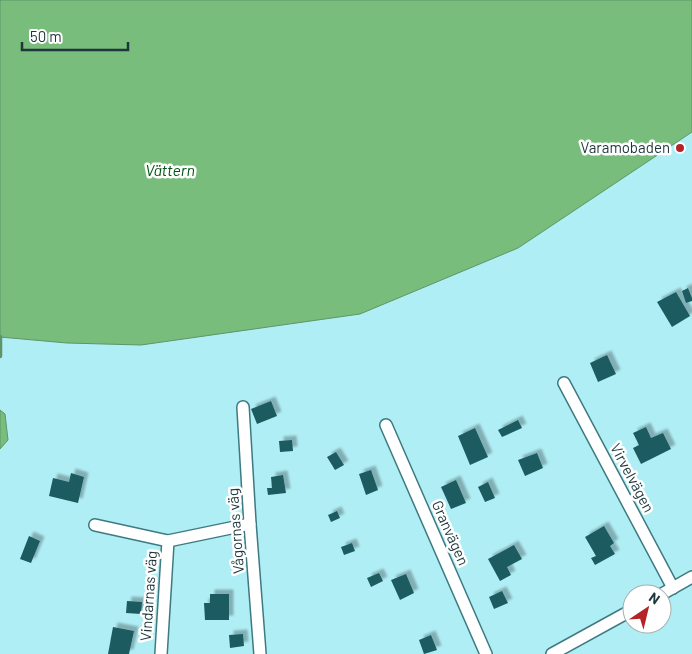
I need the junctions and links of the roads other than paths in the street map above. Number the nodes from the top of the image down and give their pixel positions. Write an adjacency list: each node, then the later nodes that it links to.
1 (564, 383): 8 (street, Virvelvägen)
2 (243, 407): 4 (street, Vågornas väg)
3 (386, 425): 12 (street, Granvägen)
4 (250, 524): 6 (street, Vindarnas väg); 11 (street, Vågornas väg)
5 (95, 525): 6 (street, Vindarnas väg)
6 (168, 541): 10 (street, Vindarnas väg)
7 (692, 577): 8 (street)
8 (673, 588)
9 (622, 616): 13 (street)
10 (161, 654)
11 (260, 654)
12 (486, 654)
13 (552, 654)

